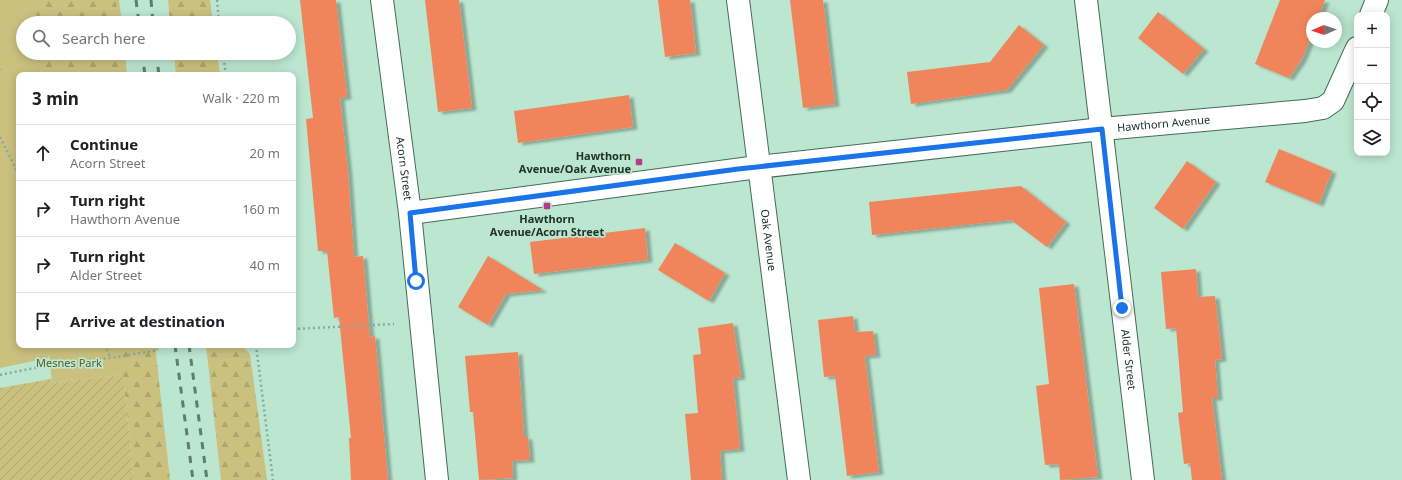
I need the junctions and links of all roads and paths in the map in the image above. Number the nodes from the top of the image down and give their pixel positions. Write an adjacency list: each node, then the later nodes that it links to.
1 (217, 0): 7 (path)
2 (382, 0): 15 (street, Acorn Street)
3 (738, 0): 13 (street, Oak Avenue)
4 (1086, 0): 11 (street, Alder Street)
5 (1377, 0): 6 (street)
6 (1372, 12)
7 (218, 16)
8 (1354, 55): 11 (street, Hawthorn Avenue)
9 (224, 60): 10 (path)
10 (226, 72)
11 (1102, 129): 13 (street, Hawthorn Avenue); 26 (street, Alder Street)
12 (0, 137): 14 (path)
13 (758, 167): 15 (street, Hawthorn Avenue); 25 (street, Oak Avenue)
14 (16, 169)
15 (410, 213): 16 (street, Acorn Street)
16 (421, 323): 17 (path); 24 (street, Acorn Street)
17 (296, 329)
18 (105, 348): 21 (path)
19 (256, 348): 23 (path)
20 (158, 350): 21 (path)
21 (110, 358): 22 (path)
22 (0, 375)
23 (273, 480)
24 (437, 480)
25 (799, 480)
26 (1143, 480)

